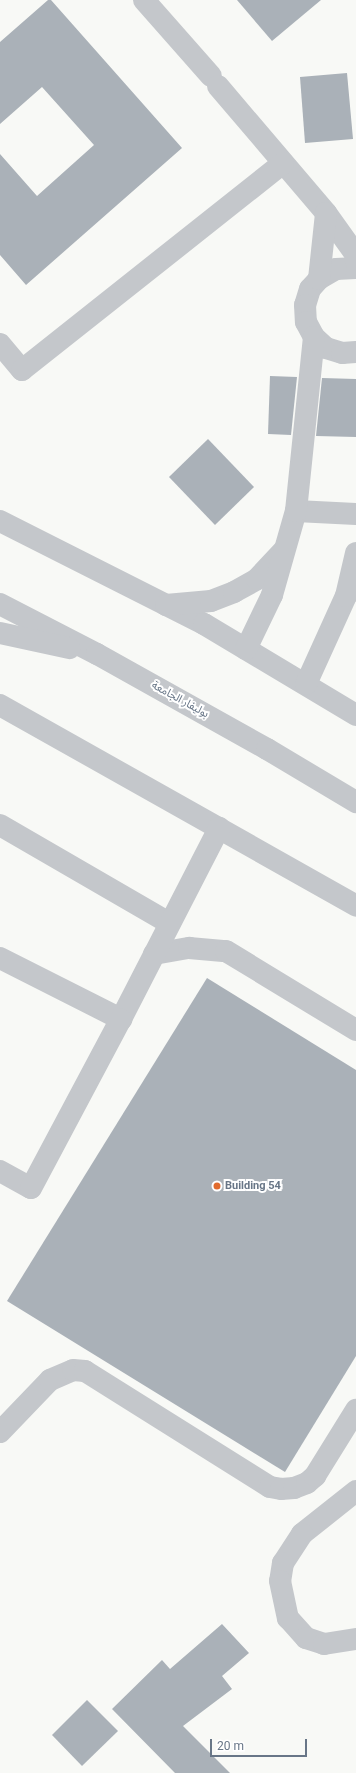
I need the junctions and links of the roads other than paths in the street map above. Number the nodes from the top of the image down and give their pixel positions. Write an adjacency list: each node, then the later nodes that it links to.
1 (144, 0): 2 (street)
2 (283, 163): 3 (street); 8 (street)
3 (326, 213): 4 (street); 6 (street)
4 (356, 254)
5 (356, 268): 6 (street)
6 (319, 279): 7 (street)
7 (314, 337): 9 (street); 10 (street)
8 (0, 344)
9 (356, 352)
10 (296, 511): 11 (street); 13 (street)
11 (356, 514)
12 (0, 521): 16 (street)
13 (286, 548): 16 (street); 18 (street)
14 (356, 553): 20 (street)
15 (0, 604): 19 (street, بوليفار الجامعة)
16 (166, 604): 18 (street)
17 (0, 633): 19 (street)
18 (246, 649): 20 (street)
19 (97, 654): 23 (street, بوليفار الجامعة)
20 (306, 684): 22 (street)
21 (0, 705): 25 (street)
22 (356, 714)
23 (356, 802)
24 (0, 825): 27 (street)
25 (219, 828): 26 (street); 27 (street)
26 (356, 906)
27 (169, 923): 28 (street)
28 (154, 954): 30 (street); 31 (street)
29 (0, 958): 30 (street)
30 (121, 1020): 32 (street)
31 (356, 1030)
32 (0, 1171)
33 (356, 1410): 34 (street)
34 (0, 1432)
35 (356, 1491): 36 (street)
36 (356, 1639)

